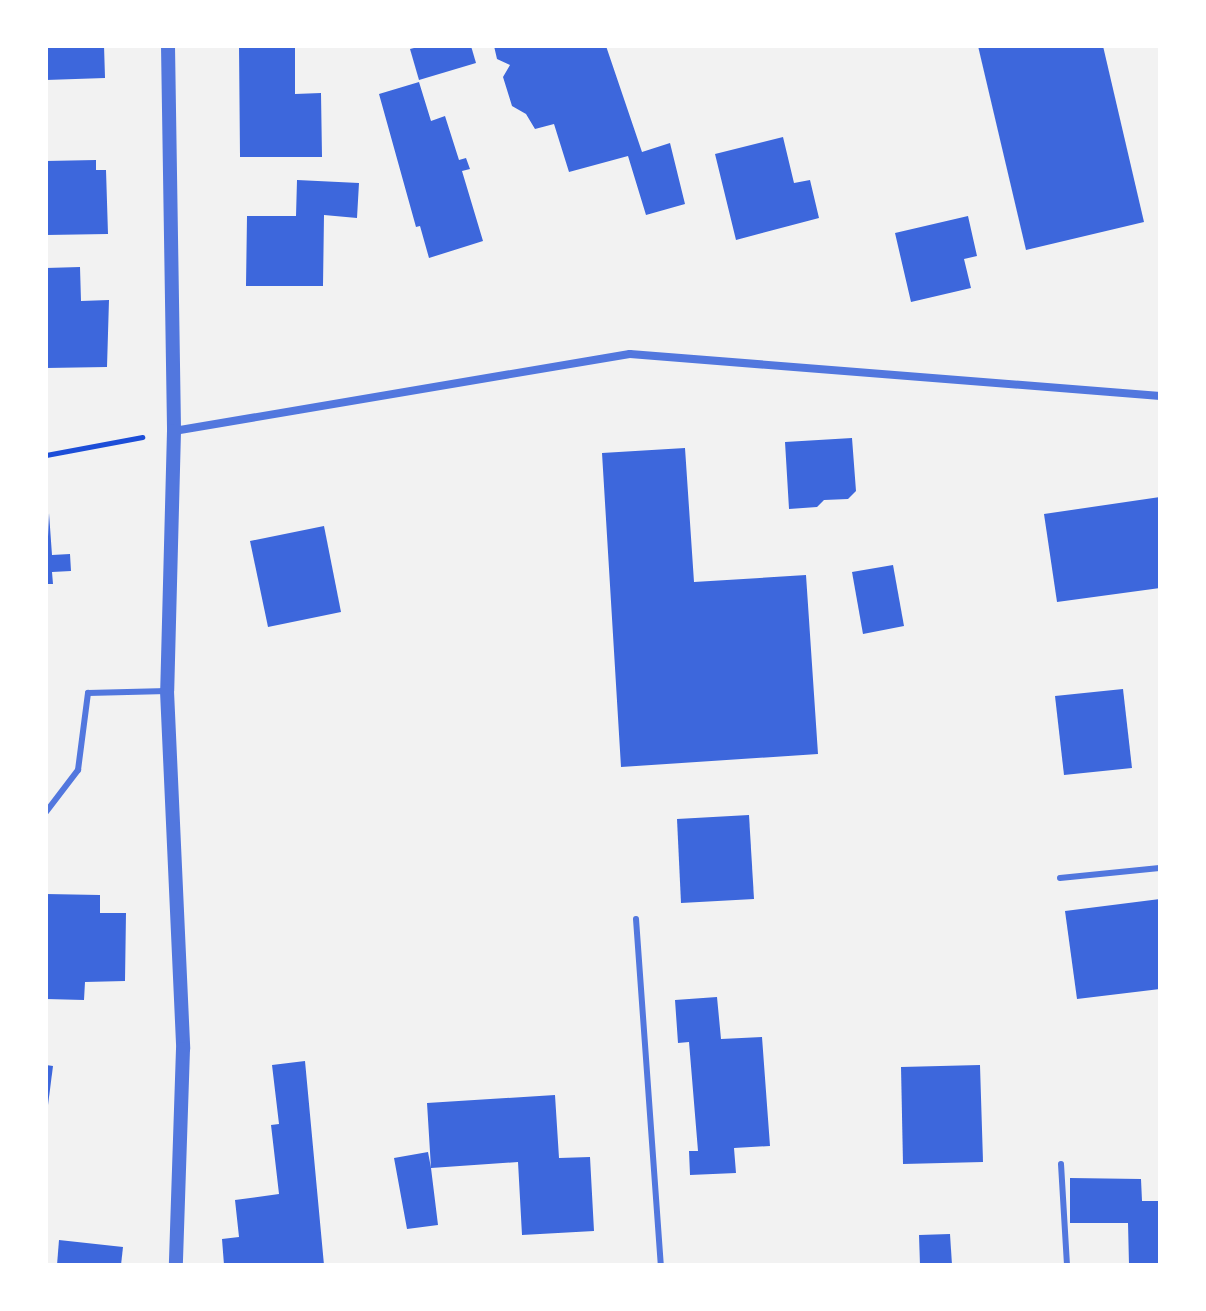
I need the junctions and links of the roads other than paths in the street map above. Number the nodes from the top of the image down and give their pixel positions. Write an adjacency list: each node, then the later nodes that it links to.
1 (168, 46): 3 (street)
2 (1160, 396): 3 (street)
3 (174, 431): 4 (street)
4 (167, 691): 5 (lane); 10 (street)
5 (46, 812)
6 (1160, 868): 7 (lane)
7 (1060, 878)
8 (636, 919): 11 (lane)
9 (1061, 1164): 12 (lane)
10 (176, 1265)
11 (661, 1265)
12 (1067, 1265)

